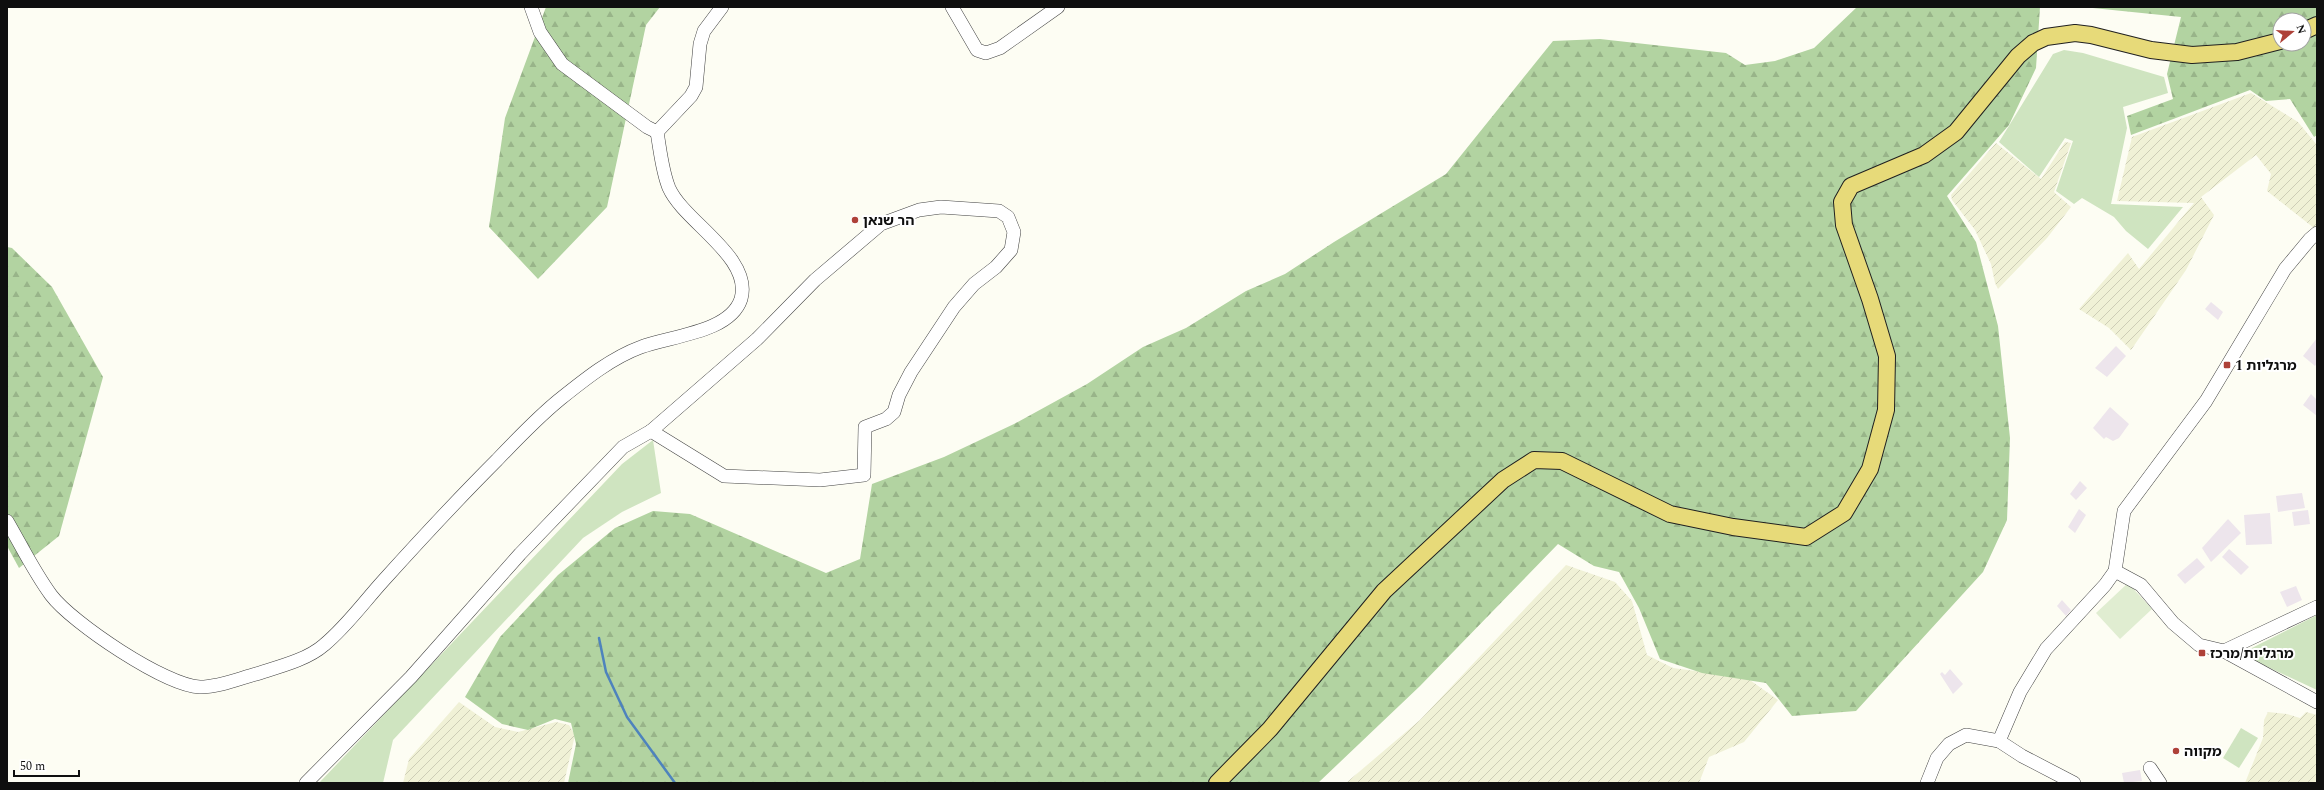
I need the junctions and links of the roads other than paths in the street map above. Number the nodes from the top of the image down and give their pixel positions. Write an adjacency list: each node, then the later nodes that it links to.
1 (531, 7): 6 (street)
2 (722, 7): 6 (street)
3 (952, 7): 4 (street)
4 (1058, 7)
5 (2272, 42): 18 (main road)
6 (657, 132): 9 (street)
7 (2317, 233): 10 (street)
8 (651, 431): 8 (street); 17 (street)
9 (7, 520)
10 (2116, 571): 12 (street); 14 (street)
11 (2317, 607): 12 (street)
12 (2224, 651): 13 (street)
13 (2317, 702)
14 (1999, 741): 16 (street); 19 (street)
15 (2150, 768): 21 (street)
16 (2059, 780): 20 (street)
17 (306, 783)
18 (1217, 783)
19 (1927, 783)
20 (2074, 783)
21 (2160, 783)

